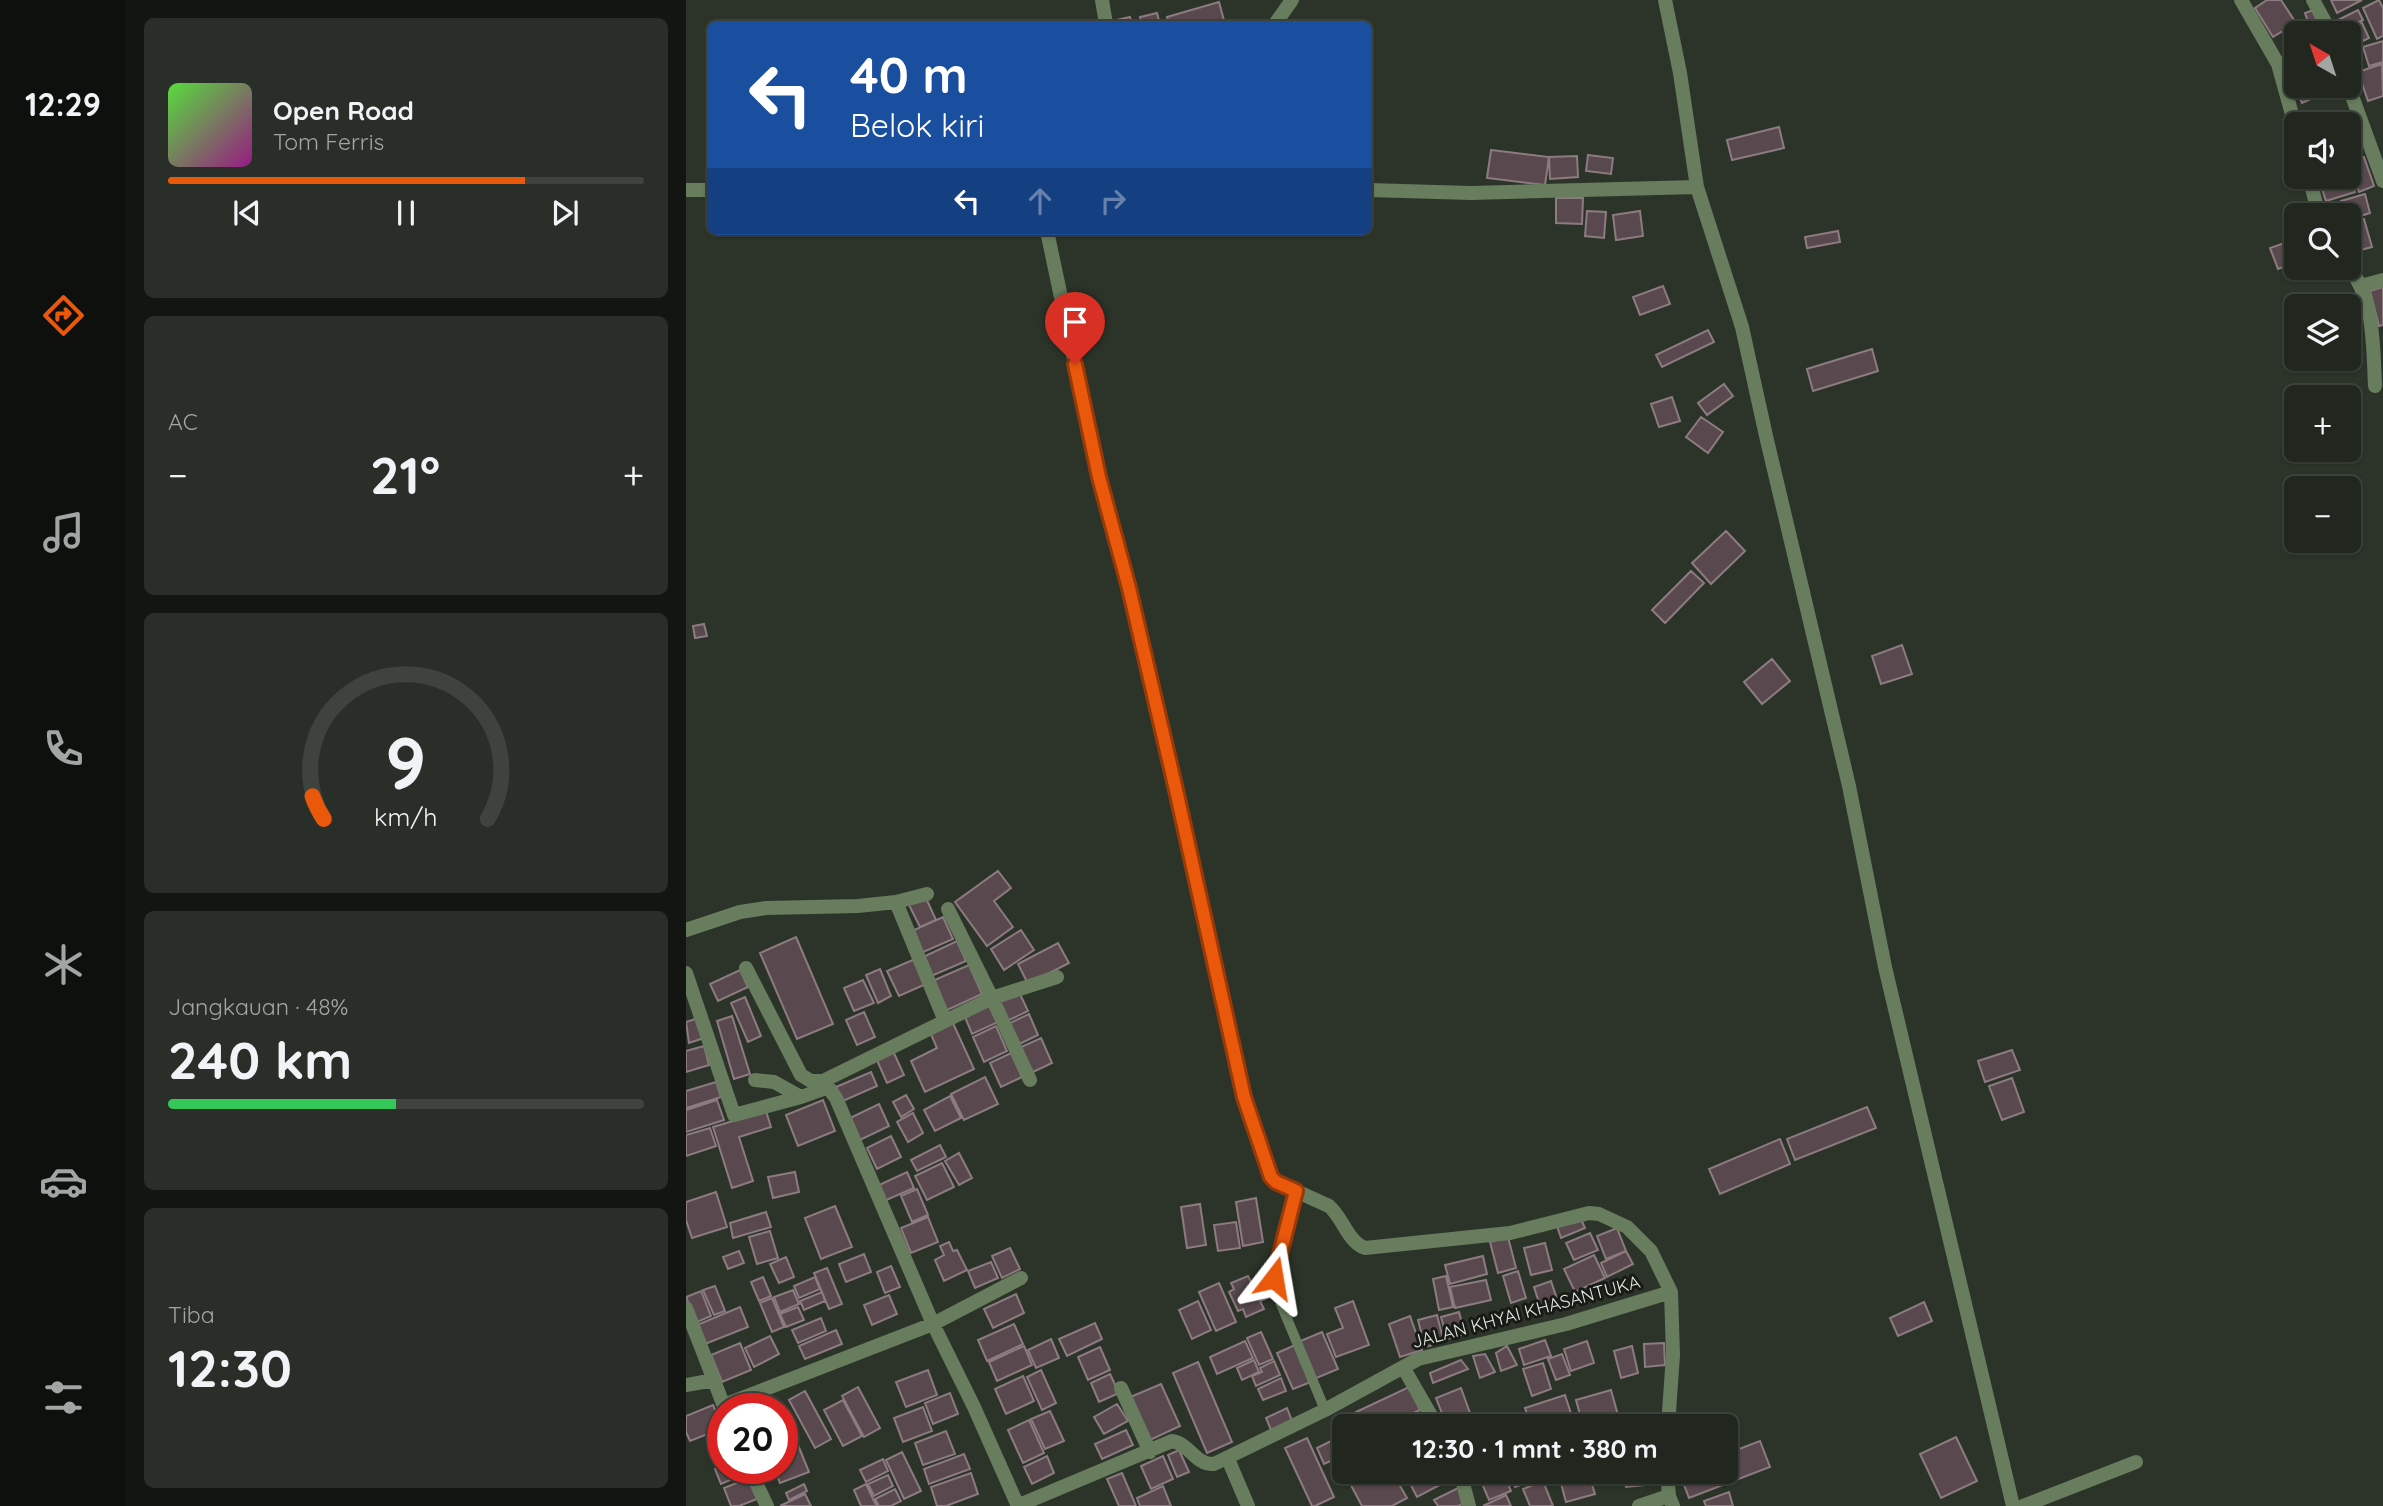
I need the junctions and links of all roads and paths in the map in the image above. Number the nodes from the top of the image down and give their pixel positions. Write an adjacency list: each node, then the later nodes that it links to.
1 (1102, 0): 6 (street)
2 (1292, 0): 7 (street)
3 (1665, 0): 12 (street)
4 (2242, 0): 10 (street)
5 (2313, 0): 8 (street)
6 (1106, 21)
7 (1277, 21)
8 (2324, 21)
9 (2353, 98): 11 (street)
10 (2291, 112)
11 (2383, 181)
12 (1697, 187): 15 (street); 59 (street)
13 (686, 190): 14 (street)
14 (707, 190)
15 (1372, 190)
16 (1048, 235): 34 (street)
17 (2357, 280): 19 (street)
18 (2383, 280): 19 (street)
19 (2361, 286): 20 (street)
20 (2375, 386)
21 (927, 894): 22 (street)
22 (897, 902): 24 (street); 29 (street)
23 (948, 909): 28 (street)
24 (686, 930)
25 (746, 968): 32 (street)
26 (686, 973): 33 (street)
27 (1057, 977): 28 (street)
28 (992, 998): 29 (street); 31 (street)
29 (945, 1021): 32 (street)
30 (755, 1080): 33 (street)
31 (1030, 1080)
32 (826, 1084): 33 (street); 38 (street)
33 (801, 1097)
34 (1296, 1191): 36 (street); 45 (lane)
35 (1021, 1278): 38 (street)
36 (1671, 1292): 39 (street, JALAN KHYAI KHASANTUKA); 47 (street)
37 (686, 1308): 40 (street)
38 (933, 1324): 44 (street); 55 (street)
39 (1404, 1367): 45 (street, JALAN KHYAI KHASANTUKA); 46 (street)
40 (714, 1380): 41 (street); 43 (street)
41 (686, 1385)
42 (1121, 1388): 48 (street)
43 (719, 1393)
44 (760, 1393)
45 (1325, 1410): 49 (street, JALAN KHYAI KHASANTUKA)
46 (1430, 1414)
47 (1669, 1414)
48 (1150, 1451): 49 (street, JALAN KHYAI KHASANTUKA); 55 (street, JALAN KHYAI KHASANTUKA)
49 (1228, 1459): 56 (street)
50 (2136, 1462): 60 (street)
51 (757, 1484): 54 (street)
52 (1463, 1484): 57 (street)
53 (1671, 1501): 58 (street)
54 (767, 1506)
55 (1017, 1506)
56 (1248, 1506)
57 (1469, 1506)
58 (1639, 1506)
59 (2013, 1506)
60 (2023, 1506)

